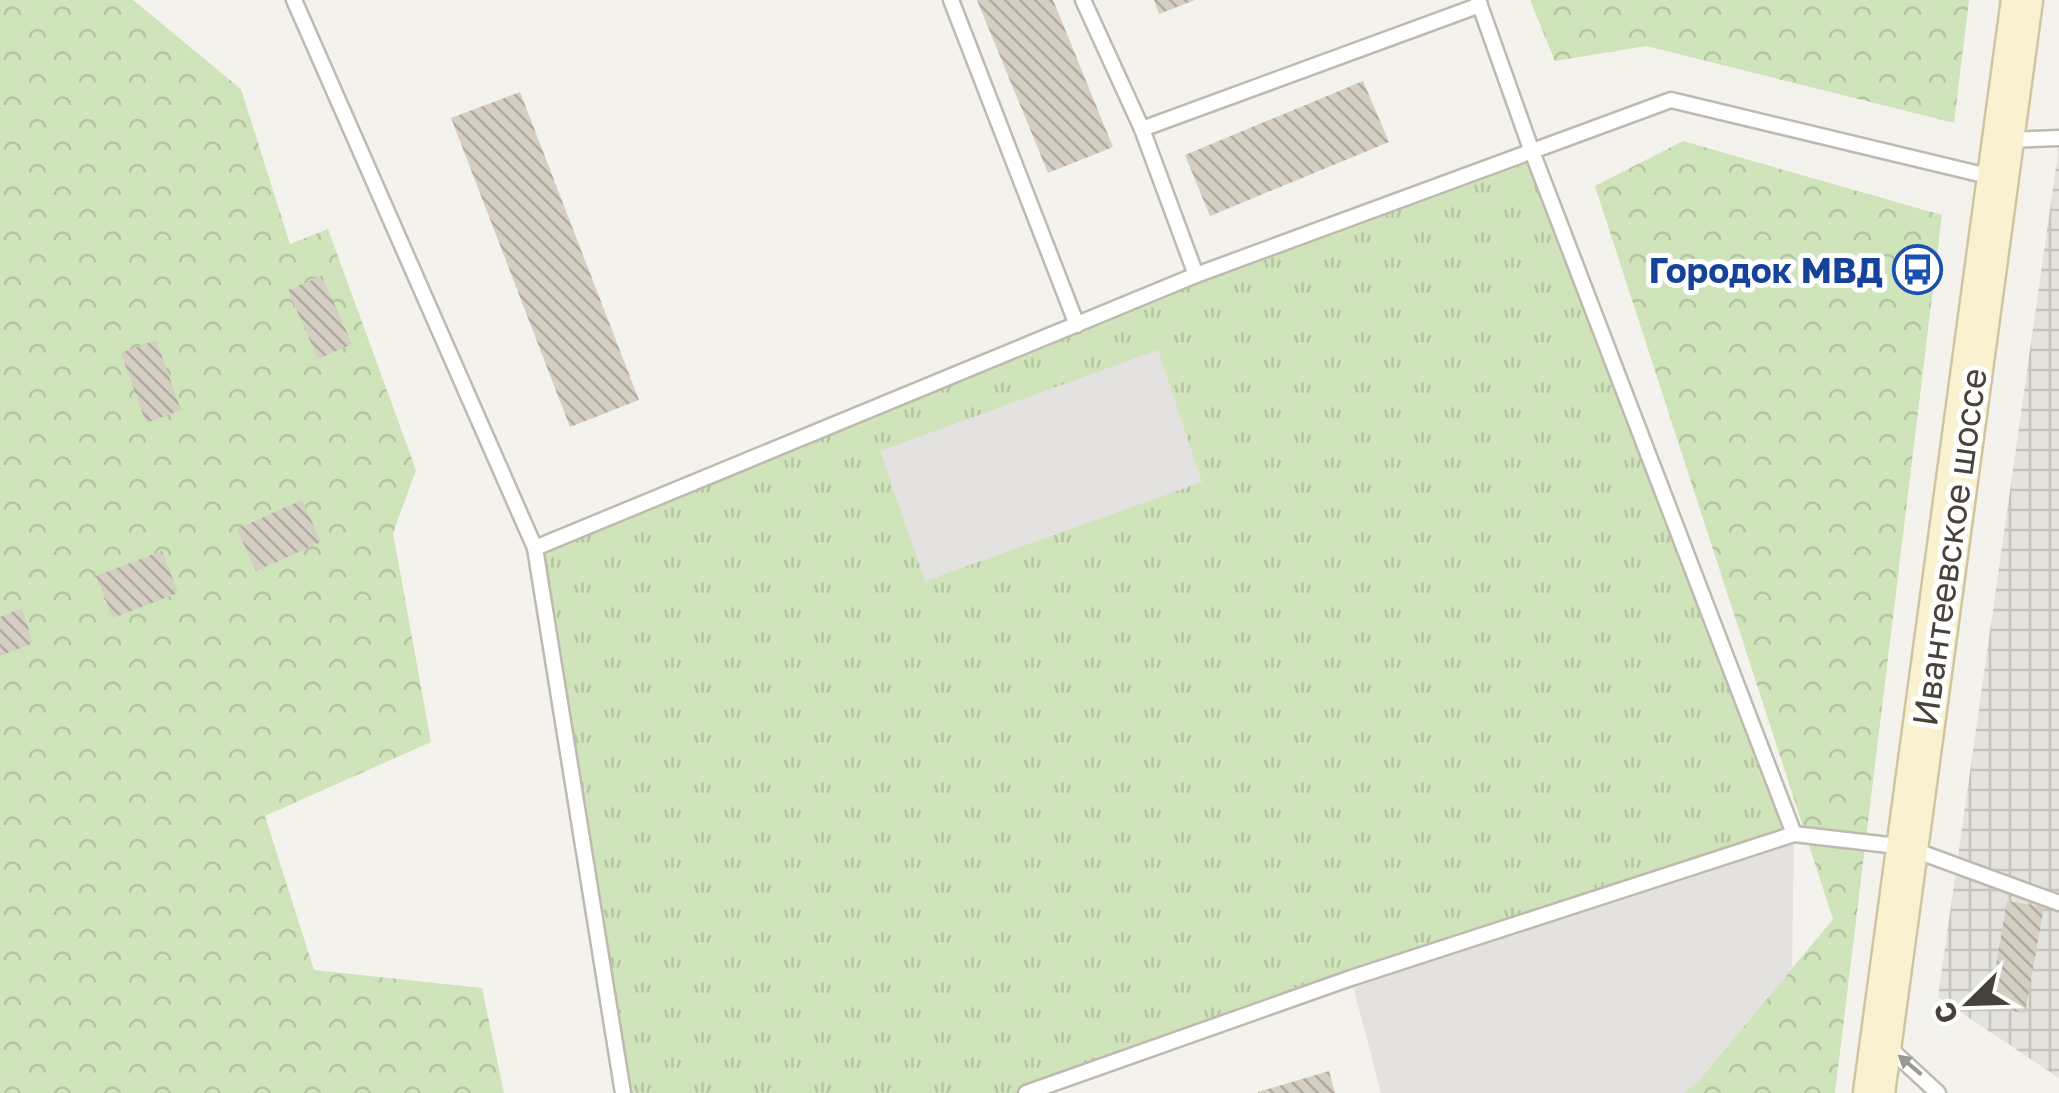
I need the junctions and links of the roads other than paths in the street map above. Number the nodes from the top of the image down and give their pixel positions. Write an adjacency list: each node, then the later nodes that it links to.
1 (294, 0): 12 (lane)
2 (950, 0): 11 (lane)
3 (1082, 0): 6 (lane)
4 (2022, 0): 9 (main road, Ивантеевское шоссе)
5 (1479, 2): 6 (lane); 8 (lane)
6 (1142, 129): 10 (lane)
7 (2059, 138): 9 (lane)
8 (1532, 149): 9 (lane); 10 (lane); 13 (lane)
9 (2000, 160): 14 (main road, Ивантеевское шоссе)
10 (1196, 275): 11 (lane)
11 (1077, 325): 12 (lane)
12 (536, 548): 17 (lane)
13 (1794, 834): 14 (lane); 18 (lane)
14 (1906, 847): 15 (lane); 16 (main road, Ивантеевское шоссе)
15 (2059, 904)
16 (1879, 1039): 19 (main road, Ивантеевское шоссе); 20 (lane, one-way to 16)
17 (623, 1093)
18 (1026, 1093)
19 (1874, 1093)
20 (1938, 1093)

